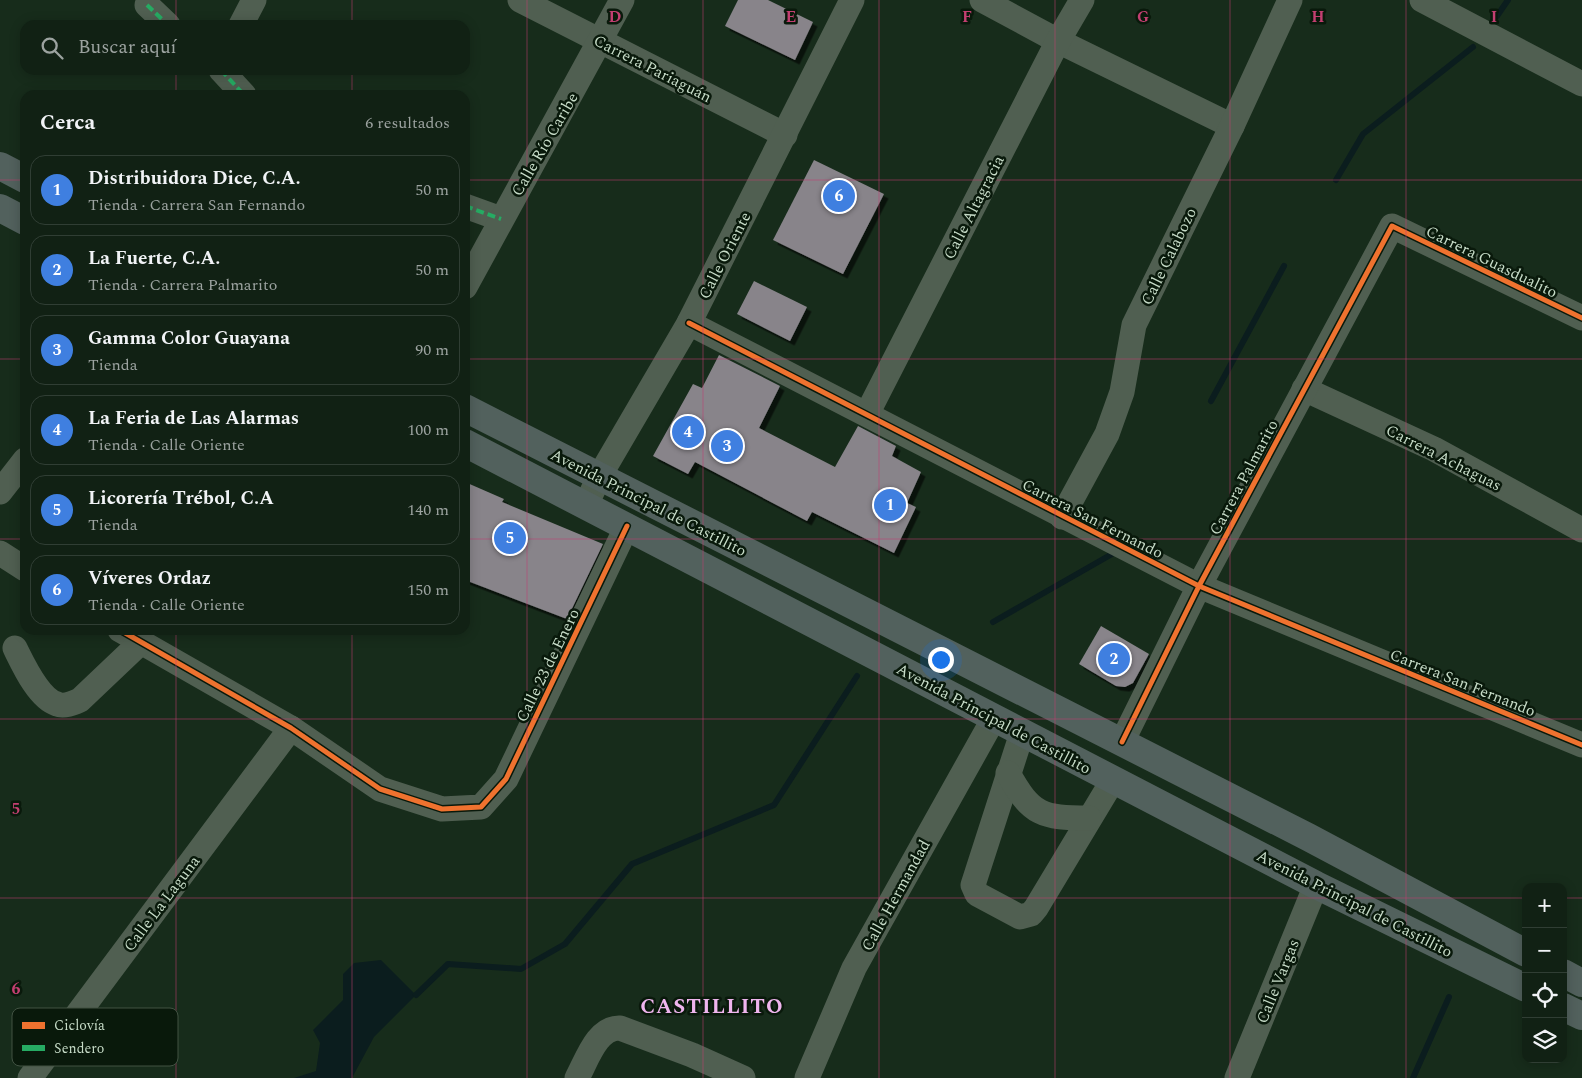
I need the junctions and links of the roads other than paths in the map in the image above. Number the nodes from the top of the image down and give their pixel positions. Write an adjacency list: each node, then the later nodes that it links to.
1 (254, 0): 11 (street)
2 (520, 0): 13 (street, Carrera Pariaguán)
3 (622, 0): 13 (street, Calle Río Caribe)
4 (852, 0): 18 (street, Calle Oriente)
5 (982, 0): 12 (street)
6 (1082, 0): 12 (street, Calle Altagracia)
7 (1290, 0): 17 (street, Calle Calabozo)
8 (1422, 0): 15 (street)
9 (146, 5): 10 (street)
10 (162, 20)
11 (244, 20)
12 (1058, 41): 17 (street); 31 (street, Calle Altagracia)
13 (602, 42): 18 (street, Carrera Pariaguán); 24 (street, Calle Río Caribe)
14 (226, 75): 16 (street)
15 (1582, 84)
16 (239, 90)
17 (1232, 126): 37 (street, Calle Calabozo)
18 (785, 136): 28 (street, Calle Oriente)
19 (0, 166): 20 (main road)
20 (20, 176)
21 (0, 208): 23 (main road)
22 (470, 208): 24 (street)
23 (20, 218)
24 (501, 219): 26 (street, Calle Río Caribe)
25 (1392, 226): 27 (street, Carrera Guasdualito); 29 (street, Carrera Palmarito)
26 (470, 278)
27 (1582, 318)
28 (688, 323): 31 (street, Carrera San Fernando); 34 (street, Calle Oriente)
29 (1304, 389): 39 (street, Carrera Achaguas); 42 (street, Carrera Palmarito)
30 (470, 411): 34 (main road, Avenida Principal de Castillito)
31 (867, 414): 37 (street, Carrera San Fernando)
32 (470, 446): 36 (main road, Avenida Principal de Castillito)
33 (20, 466): 35 (street)
34 (599, 477): 36 (street, Calle Oriente); 48 (main road, Avenida Principal de Castillito)
35 (0, 492)
36 (586, 505): 38 (main road, Avenida Principal de Castillito)
37 (1062, 517): 42 (street, Carrera San Fernando)
38 (627, 526): 45 (main road, Avenida Principal de Castillito); 46 (street, Calle 23 de Enero)
39 (1582, 530)
40 (0, 553): 41 (street)
41 (20, 566)
42 (1199, 586): 48 (street, Carrera Palmarito); 49 (street, Carrera San Fernando)
43 (130, 636): 44 (street); 46 (street)
44 (15, 648)
45 (994, 718): 47 (main road, Avenida Principal de Castillito); 65 (street, Calle Hermandad)
46 (291, 728): 58 (street, Calle La Laguna)
47 (1022, 733): 50 (street); 51 (main road, Avenida Principal de Castillito)
48 (1122, 742): 54 (main road, Avenida Principal de Castillito)
49 (1582, 744)
50 (1008, 773): 52 (street); 52 (street)
51 (1113, 780): 52 (street); 53 (main road, Avenida Principal de Castillito)
52 (1089, 818)
53 (1316, 885): 57 (main road, Avenida Principal de Castillito); 66 (street, Calle Vargas)
54 (1522, 951)
55 (1567, 975): 56 (main road)
56 (1582, 983)
57 (1522, 986)
58 (82, 1008)
59 (1567, 1009): 60 (main road)
60 (1582, 1016)
61 (39, 1066): 62 (street, Calle La Laguna)
62 (30, 1078)
63 (576, 1078): 64 (street)
64 (743, 1078)
65 (807, 1078)
66 (1238, 1078)

